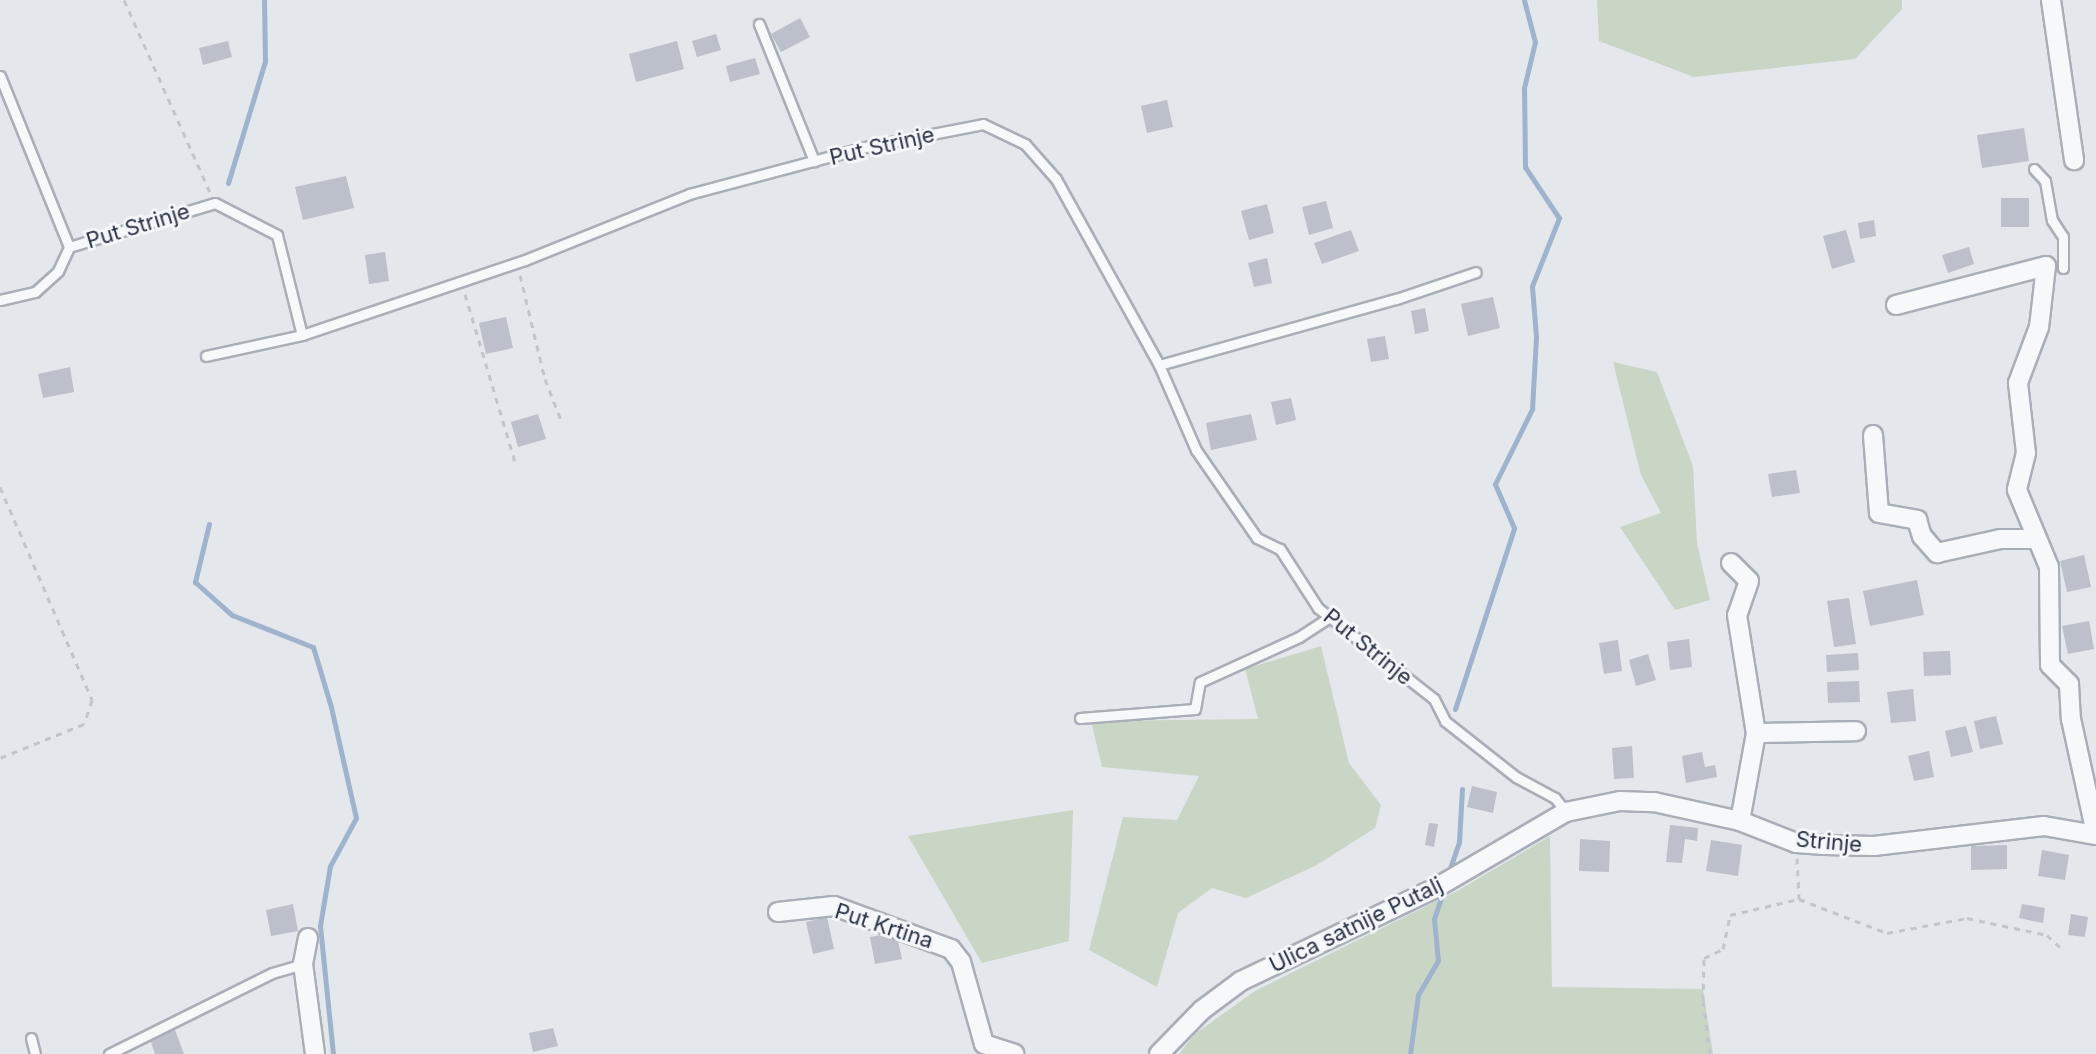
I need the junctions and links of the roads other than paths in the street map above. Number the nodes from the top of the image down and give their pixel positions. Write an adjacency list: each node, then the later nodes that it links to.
1 (2051, 0): 4 (street)
2 (759, 24): 5 (lane)
3 (0, 76): 7 (lane)
4 (2074, 160)
5 (814, 161): 12 (lane, Put Strinje); 14 (lane, Put Strinje)
6 (2034, 169): 8 (lane)
7 (69, 247): 10 (lane, Put Strinje); 12 (lane, Put Strinje)
8 (2054, 267): 11 (street); 16 (street)
9 (1476, 272): 14 (lane)
10 (0, 300)
11 (1896, 305)
12 (302, 335): 13 (lane)
13 (206, 356)
14 (1159, 365): 18 (lane, Put Strinje)
15 (1873, 435): 16 (street)
16 (2037, 539): 24 (street)
17 (1731, 563): 21 (street)
18 (1330, 617): 19 (lane); 22 (lane, Put Strinje)
19 (1080, 718)
20 (1856, 731): 21 (street)
21 (1756, 733): 23 (street)
22 (1566, 812): 23 (street, Strinje); 33 (street, Ulica satnije Putalj)
23 (1740, 821): 24 (street, Strinje)
24 (2096, 834)
25 (778, 912): 32 (street, Put Krtina)
26 (308, 938): 27 (street)
27 (303, 964): 30 (lane); 31 (street)
28 (31, 1038): 29 (lane)
29 (35, 1054)
30 (109, 1054)
31 (315, 1054)
32 (1014, 1054)
33 (1159, 1054)

